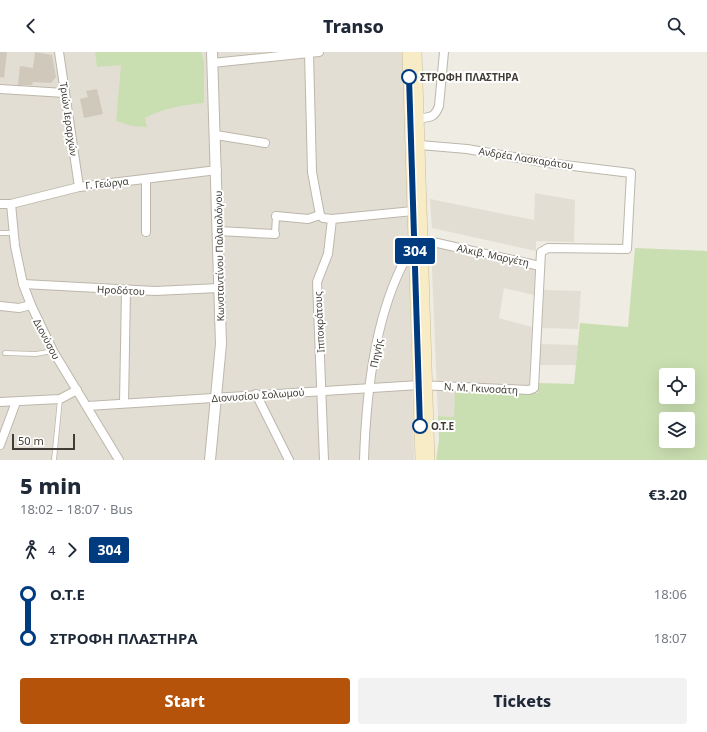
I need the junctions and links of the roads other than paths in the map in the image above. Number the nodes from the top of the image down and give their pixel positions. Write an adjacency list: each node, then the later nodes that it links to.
1 (59, 52): 10 (street, Τριών Ιεραρχών)
2 (212, 52): 8 (street, Κωνσταντίνου Παλαιολόγου)
3 (319, 52): 7 (street)
4 (408, 52): 20 (main road)
5 (416, 52): 11 (main road)
6 (444, 52): 11 (street)
7 (309, 53): 8 (street); 21 (street)
8 (212, 63): 12 (street, Κωνσταντίνου Παλαιολόγου)
9 (0, 89): 10 (street)
10 (65, 93): 17 (street, Τριών Ιεραρχών)
11 (419, 118): 14 (main road)
12 (216, 135): 13 (street); 15 (street, Κωνσταντίνου Παλαιολόγου)
13 (265, 143)
14 (420, 145): 29 (main road); 31 (street, Ανδρέα Λασκαράτου)
15 (216, 170): 16 (street, Γ. Γεώργα); 24 (street, Κωνσταντίνου Παλαιολόγου)
16 (146, 179): 17 (street, Γ. Γεώργα); 25 (street)
17 (79, 186): 19 (street, Γ. Γεώργα)
18 (0, 204): 19 (street, Γ. Γεώργα)
19 (11, 204): 27 (street, Διονύσου)
20 (413, 210): 23 (street); 30 (main road)
21 (320, 215): 22 (street); 23 (street)
22 (276, 216): 28 (street)
23 (332, 219): 42 (street, Ιπποκράτους)
24 (218, 231): 28 (street); 33 (street, Κωνσταντίνου Παλαιολόγου)
25 (146, 232)
26 (0, 233): 27 (lane)
27 (14, 233): 32 (street, Διονύσου)
28 (275, 234)
29 (424, 240): 31 (street, Αλκιβ. Μαργέτη); 39 (main road)
30 (415, 256): 39 (main road); 40 (street, Πηγής)
31 (540, 266): 39 (street, Ν. Μ. Γκινοσάτη)
32 (23, 284): 34 (street, Ηροδότου); 35 (street, Διονύσου)
33 (219, 288): 34 (street, Ηροδότου); 44 (street, Κωνσταντίνου Παλαιολόγου)
34 (126, 290): 48 (street)
35 (30, 305): 36 (street); 37 (street, Διονύσου)
36 (0, 306)
37 (53, 351): 38 (lane); 41 (street, Διονύσου)
38 (5, 353)
39 (424, 385): 40 (street, Διονυσίου Σολωμού); 57 (main road); 58 (main road)
40 (369, 389): 42 (street, Διονυσίου Σολωμού); 56 (street, Πηγής)
41 (76, 390): 45 (street); 49 (street, Διονύσου)
42 (322, 391): 43 (street, Διονυσίου Σολωμού); 55 (street, Ιπποκράτους)
43 (256, 394): 44 (street, Διονυσίου Σολωμού); 54 (street)
44 (216, 398): 48 (street, Διονυσίου Σολωμού); 53 (street, Κωνσταντίνου Παλαιολόγου)
45 (60, 399): 47 (street); 51 (lane)
46 (0, 402): 47 (street)
47 (16, 402): 50 (street)
48 (124, 403): 49 (street, Διονυσίου Σολωμού)
49 (88, 406): 52 (street, Διονύσου)
50 (0, 445)
51 (54, 460)
52 (119, 460)
53 (210, 460)
54 (289, 460)
55 (324, 460)
56 (364, 460)
57 (421, 460)
58 (430, 460)

